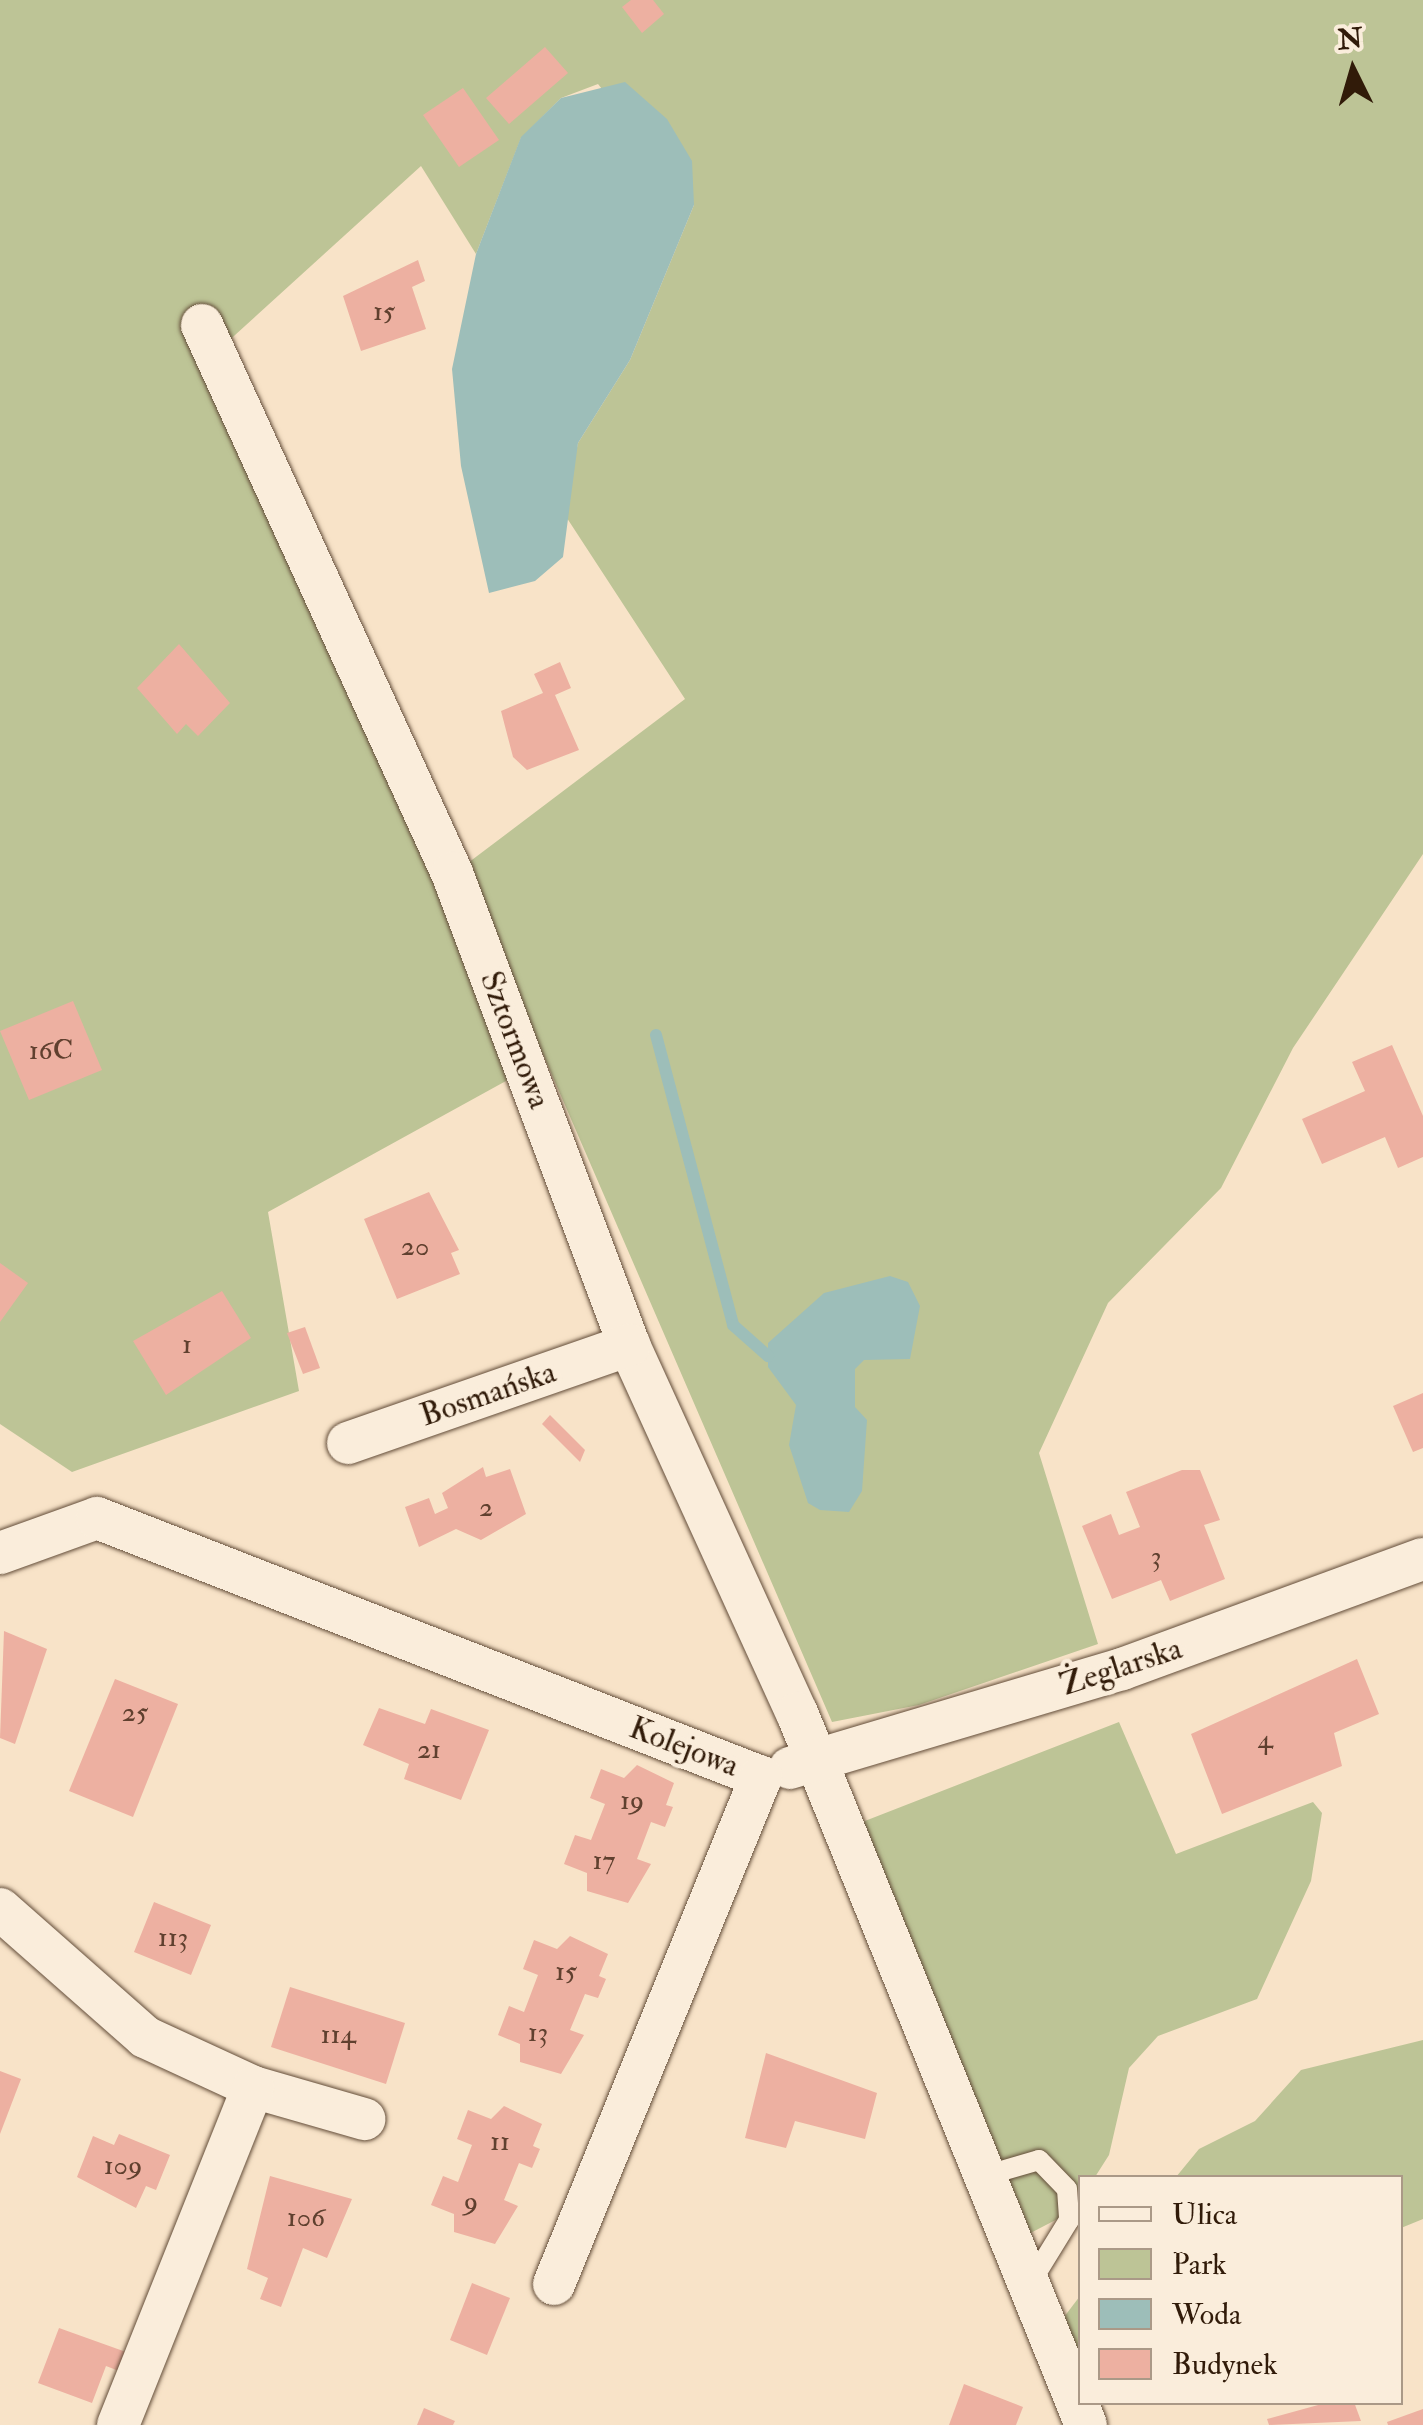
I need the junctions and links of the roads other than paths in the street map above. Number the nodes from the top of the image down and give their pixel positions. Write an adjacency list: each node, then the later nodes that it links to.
1 (202, 325): 2 (street, Sztormowa)
2 (628, 1345): 3 (street, Bosmańska); 6 (street, Sztormowa)
3 (348, 1443)
4 (0, 1553): 7 (street, Kolejowa)
5 (1423, 1559): 6 (street, Żeglarska)
6 (814, 1760): 7 (street, Żeglarska); 11 (street)
7 (761, 1777): 12 (street, Kolejowa)
8 (0, 1910): 9 (street)
9 (252, 2087): 10 (street); 14 (street)
10 (364, 2119)
11 (984, 2176): 13 (street); 13 (lane)
12 (554, 2284)
13 (1030, 2285): 15 (street)
14 (118, 2425)
15 (1086, 2425)

